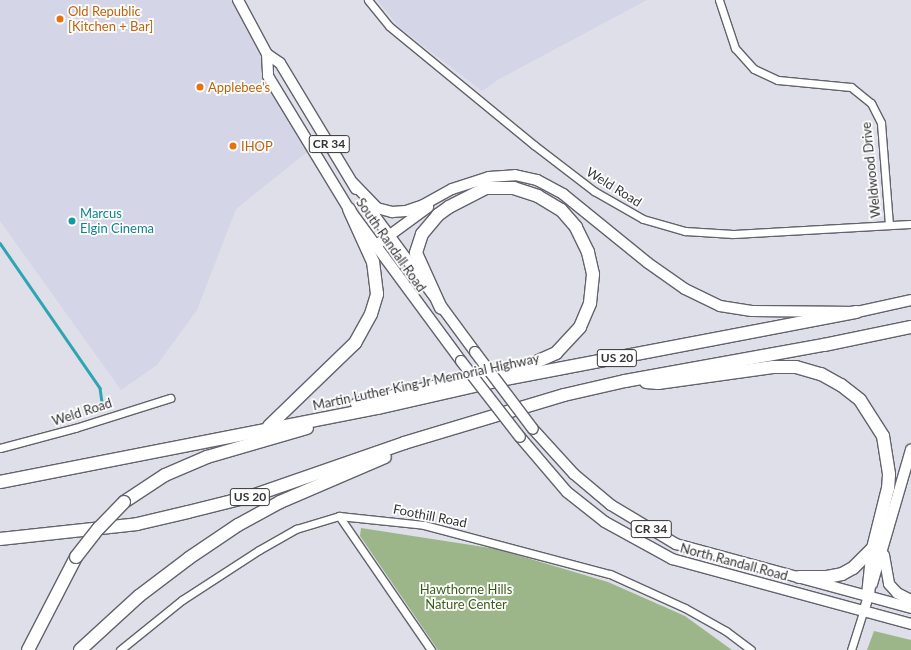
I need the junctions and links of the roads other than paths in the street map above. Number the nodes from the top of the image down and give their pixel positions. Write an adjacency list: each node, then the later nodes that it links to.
1 (238, 0): 4 (main road, South Randall Road / CR 34)
2 (368, 0): 9 (street, Weld Road)
3 (719, 0): 9 (street, Weldwood Drive)
4 (267, 54): 5 (main road, South Randall Road / CR 34); 7 (main road, South Randall Road / CR 34)
5 (353, 183): 6 (main road); 10 (main road, South Randall Road / CR 34)
6 (452, 189): 10 (main road); 14 (main road)
7 (349, 209): 11 (main road, South Randall Road / CR 34); 20 (highway)
8 (911, 224): 9 (street, Weld Road)
9 (889, 225)
10 (389, 236): 11 (main road); 13 (main road, South Randall Road / CR 34)
11 (375, 246): 23 (main road, South Randall Road / CR 34, bridge)
12 (911, 300): 14 (main road, US 20)
13 (441, 308): 20 (highway); 21 (main road, South Randall Road / CR 34, bridge)
14 (857, 312): 18 (highway, Martin Luther King Jr Memorial Highway / US 20)
15 (911, 327): 16 (highway, US 20)
16 (625, 381): 19 (highway, US 20); 29 (highway)
17 (170, 398): 24 (street, Weld Road)
18 (378, 408): 22 (highway, Martin Luther King Jr Memorial Highway / US 20); 36 (highway, bridge)
19 (490, 415): 28 (highway, US 20); 37 (highway)
20 (270, 426): 22 (highway)
21 (533, 429): 30 (main road, North Randall Road / CR 34)
22 (230, 436): 26 (highway, Martin Luther King Jr Memorial Highway / US 20)
23 (520, 437): 34 (main road, North Randall Road / CR 34)
24 (0, 448)
25 (911, 450): 29 (main road)
26 (0, 482)
27 (339, 516): 38 (street, Foothill Road); 39 (street); 40 (street, Foothill Road)
28 (0, 538)
29 (878, 550): 30 (highway); 31 (highway); 32 (main road)
30 (798, 577): 31 (main road, North Randall Road / CR 34)
31 (868, 595): 33 (main road, North Randall Road / CR 34); 34 (street)
32 (911, 600)
33 (911, 608)
34 (864, 609): 35 (main road, North Randall Road / CR 34); 41 (street)
35 (911, 624)
36 (28, 650)
37 (80, 650)
38 (120, 650)
39 (431, 650)
40 (751, 650)
41 (851, 650)

